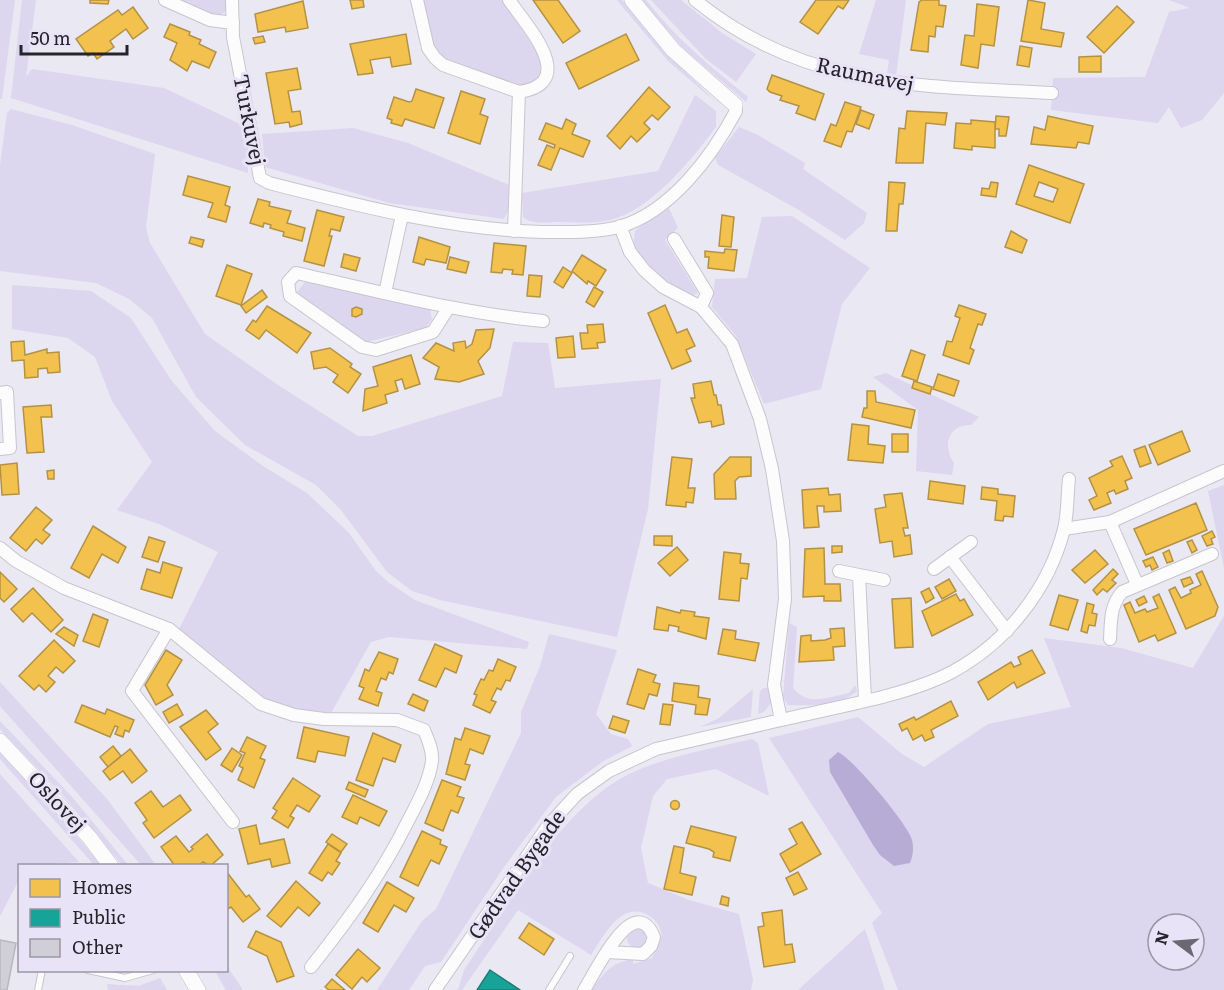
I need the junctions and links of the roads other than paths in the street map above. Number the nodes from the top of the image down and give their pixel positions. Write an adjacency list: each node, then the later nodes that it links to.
1 (165, 0): 7 (street)
2 (232, 0): 7 (street, Turkuvej)
3 (417, 0): 8 (street)
4 (509, 0): 8 (street)
5 (632, 0): 10 (street)
6 (695, 0): 9 (street, Raumavej)
7 (233, 24): 11 (street, Turkuvej)
8 (519, 92): 13 (street)
9 (1052, 93)
10 (735, 105): 12 (street, Turkuvej)
11 (402, 215): 13 (street, Turkuvej); 15 (street)
12 (620, 226): 13 (street, Turkuvej); 17 (street)
13 (514, 231)
14 (674, 239): 17 (street)
15 (385, 293): 16 (street); 16 (street)
16 (449, 307): 18 (street)
17 (701, 307): 38 (street)
18 (543, 321)
19 (0, 393): 20 (street)
20 (0, 449)
21 (1224, 471): 23 (street)
22 (1069, 479): 24 (street, Gødvad Bygade)
23 (1110, 522): 24 (street); 33 (street)
24 (1064, 529): 35 (street, Gødvad Bygade)
25 (971, 542): 28 (street)
26 (0, 548): 34 (street)
27 (1212, 554): 33 (street)
28 (950, 556): 29 (street); 35 (street)
29 (933, 569)
30 (839, 571): 31 (street)
31 (859, 575): 32 (street); 37 (street)
32 (884, 580)
33 (1137, 584): 36 (street)
34 (169, 629): 40 (street); 44 (street)
35 (1007, 632): 37 (street, Gødvad Bygade)
36 (1110, 639)
37 (865, 700): 38 (street, Gødvad Bygade)
38 (781, 720): 51 (street, Gødvad Bygade)
39 (0, 741): 41 (street, Oslovej)
40 (233, 822)
41 (110, 864)
42 (608, 952): 53 (street)
43 (570, 956): 52 (lane)
44 (311, 967)
45 (42, 972): 49 (lane)
46 (97, 972): 47 (lane)
47 (146, 972)
48 (187, 972): 50 (street)
49 (38, 990)
50 (198, 990)
51 (435, 990)
52 (549, 990)
53 (584, 990)

